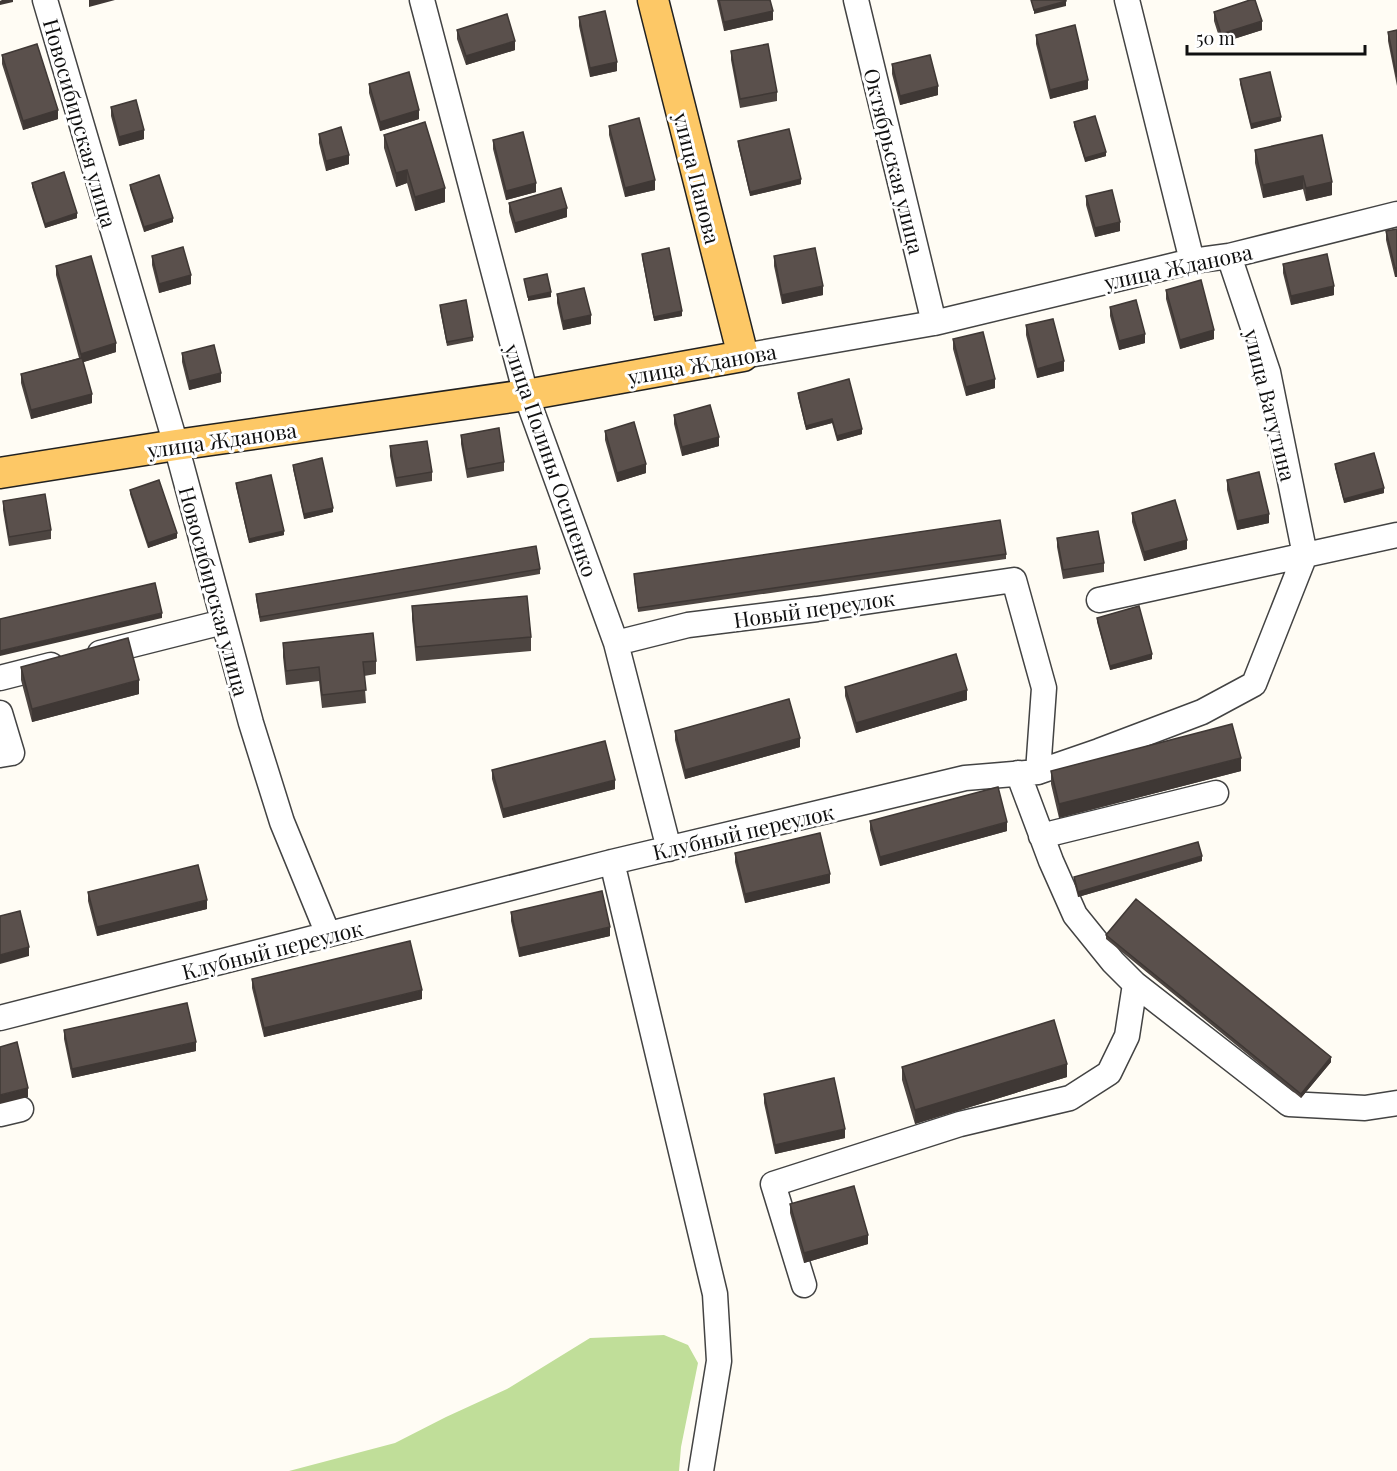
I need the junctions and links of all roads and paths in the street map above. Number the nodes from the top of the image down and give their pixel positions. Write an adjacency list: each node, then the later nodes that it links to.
1 (45, 0): 12 (street, Новосибирская улица)
2 (422, 0): 11 (street, улица Полины Осипенко)
3 (653, 0): 10 (main road, улица Панова)
4 (856, 0): 9 (street, Октябрьская улица)
5 (1127, 0): 8 (street)
6 (1397, 214): 7 (street, улица Жданова)
7 (1229, 256): 8 (street, улица Жданова); 15 (street, улица Ватутина)
8 (1192, 261): 9 (street, улица Жданова)
9 (934, 322): 10 (street, улица Жданова)
10 (743, 356): 11 (main road, улица Жданова)
11 (526, 395): 12 (main road, улица Жданова); 18 (street, улица Полины Осипенко)
12 (176, 445): 13 (main road, улица Жданова); 17 (street, Новосибирская улица)
13 (0, 473)
14 (1397, 535): 15 (street)
15 (1305, 555): 16 (street); 22 (street, Клубный переулок)
16 (1099, 600)
17 (222, 622): 19 (street); 27 (street, Новосибирская улица)
18 (615, 643): 22 (street, Новый переулок); 25 (street, улица Полины Осипенко)
19 (0, 678)
20 (0, 713): 21 (street)
21 (0, 755)
22 (1028, 772): 24 (street); 25 (street, Клубный переулок)
23 (1216, 794): 24 (street)
24 (1041, 836): 28 (street)
25 (669, 849): 26 (street, Клубный переулок)
26 (612, 862): 27 (street, Клубный переулок); 32 (street)
27 (328, 934): 29 (street, Клубный переулок)
28 (1135, 984): 30 (street); 31 (street)
29 (0, 1018)
30 (1397, 1103)
31 (804, 1285)
32 (701, 1471)

